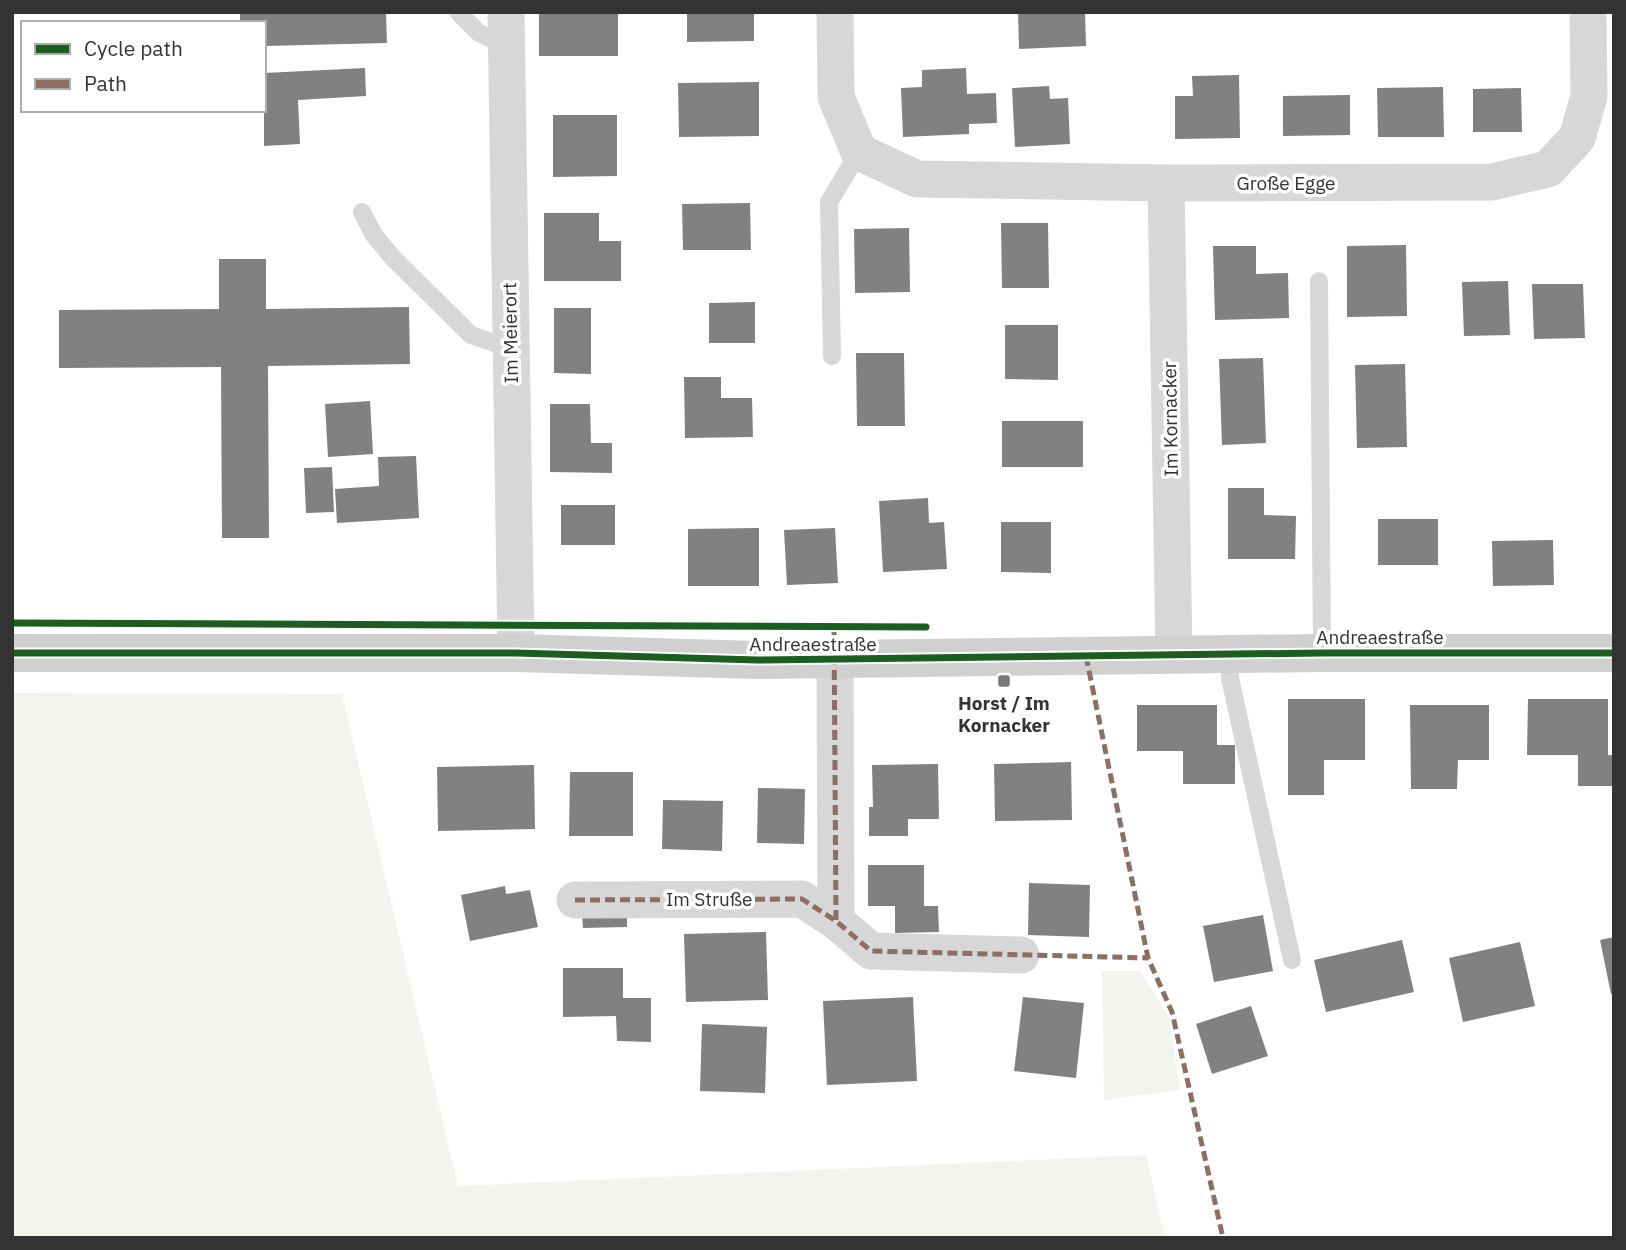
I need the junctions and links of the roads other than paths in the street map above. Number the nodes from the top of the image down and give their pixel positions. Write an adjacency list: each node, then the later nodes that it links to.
1 (458, 12): 4 (lane)
2 (835, 12): 5 (street)
3 (1588, 12): 6 (street, Große Egge)
4 (506, 29): 9 (street, Im Meierort)
5 (859, 152): 6 (street, Große Egge); 10 (lane)
6 (1166, 183): 15 (street, Im Kornacker)
7 (362, 212): 9 (lane)
8 (1319, 281): 13 (lane)
9 (511, 343): 12 (street, Im Meierort)
10 (832, 356)
11 (12, 653): 12 (street, Andreaestraße)
12 (516, 653): 17 (street, Andreaestraße)
13 (1322, 653): 14 (street, Andreaestraße); 16 (street, Andreaestraße)
14 (1614, 653)
15 (1174, 654): 16 (street, Andreaestraße); 17 (street, Andreaestraße)
16 (1229, 654): 21 (lane)
17 (835, 660): 19 (street)
18 (575, 900): 19 (street, Im Struße)
19 (836, 921): 20 (street, Im Struße)
20 (1021, 955)
21 (1292, 960)

